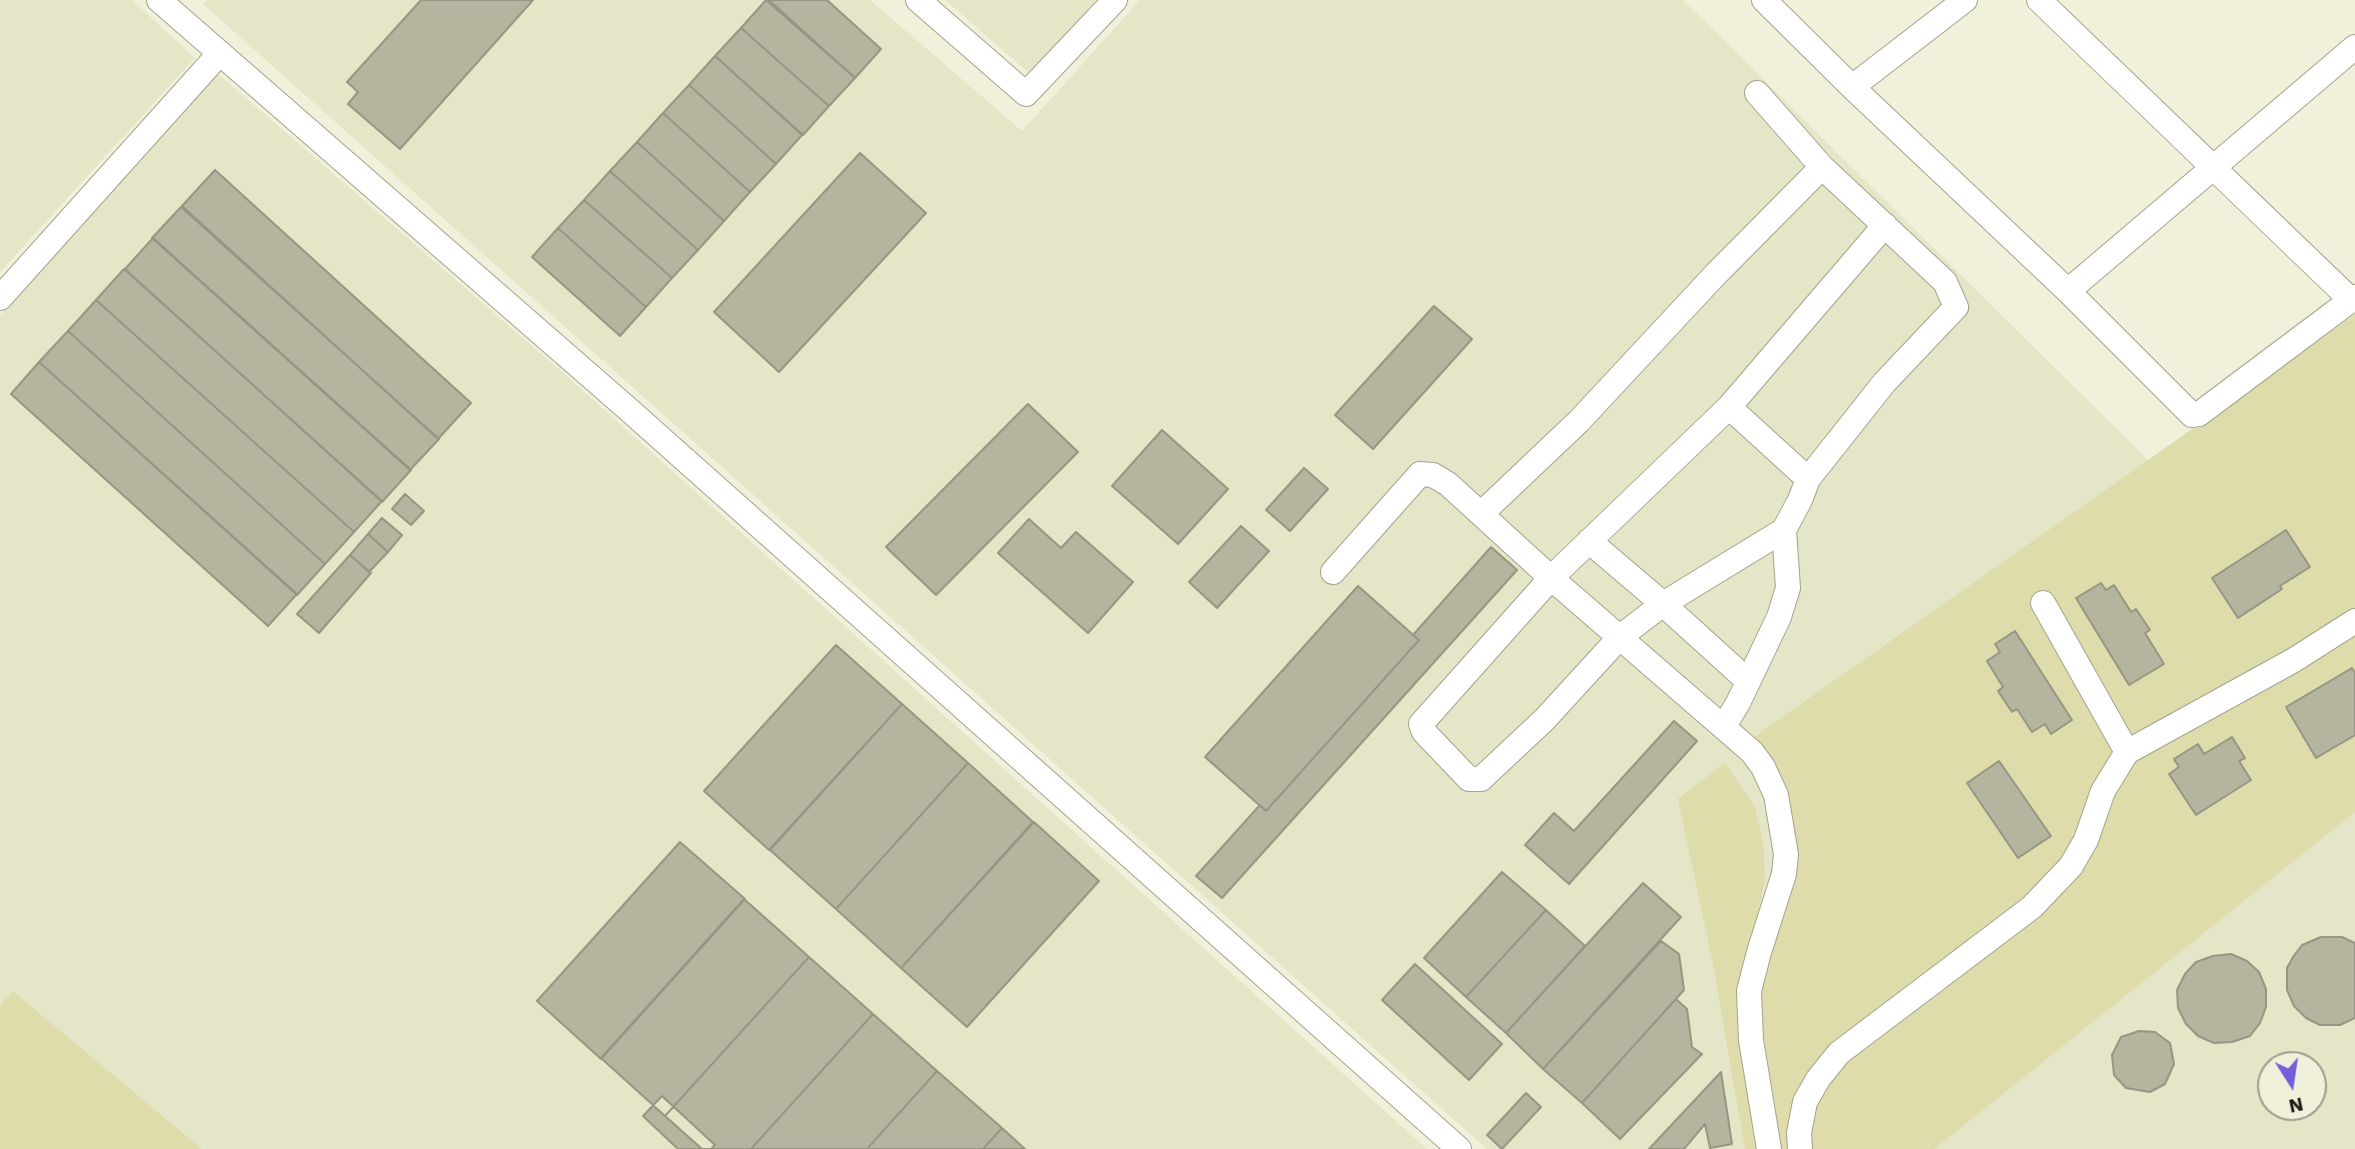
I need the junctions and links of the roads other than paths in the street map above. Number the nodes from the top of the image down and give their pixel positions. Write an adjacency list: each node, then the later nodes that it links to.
1 (918, 0): 2 (street)
2 (1115, 0)
3 (1764, 0): 9 (street)
4 (1965, 0): 9 (street)
5 (2039, 0): 12 (street)
6 (173, 5): 8 (street)
7 (2355, 47): 12 (street)
8 (220, 53): 15 (street); 31 (street)
9 (1853, 87): 14 (street)
10 (1757, 93): 11 (street)
11 (1822, 167): 13 (street); 19 (street)
12 (2213, 167): 14 (street); 16 (street)
13 (1885, 225): 17 (street); 18 (street)
14 (2068, 291): 16 (street)
15 (0, 298)
16 (2353, 299)
17 (1729, 407): 18 (street); 21 (street)
18 (1808, 479): 20 (street)
19 (1481, 514): 22 (street); 23 (street)
20 (1784, 530): 25 (street); 28 (street)
21 (1589, 541): 23 (street); 25 (street)
22 (1333, 572)
23 (1551, 578): 27 (street); 27 (street)
24 (2043, 603): 30 (street)
25 (1663, 604): 27 (street); 28 (street)
26 (2355, 621): 30 (street)
27 (1620, 637): 29 (street)
28 (1748, 681): 29 (street)
29 (1724, 726): 32 (street)
30 (2127, 752): 33 (street)
31 (1460, 1149)
32 (1769, 1149)
33 (1800, 1149)

